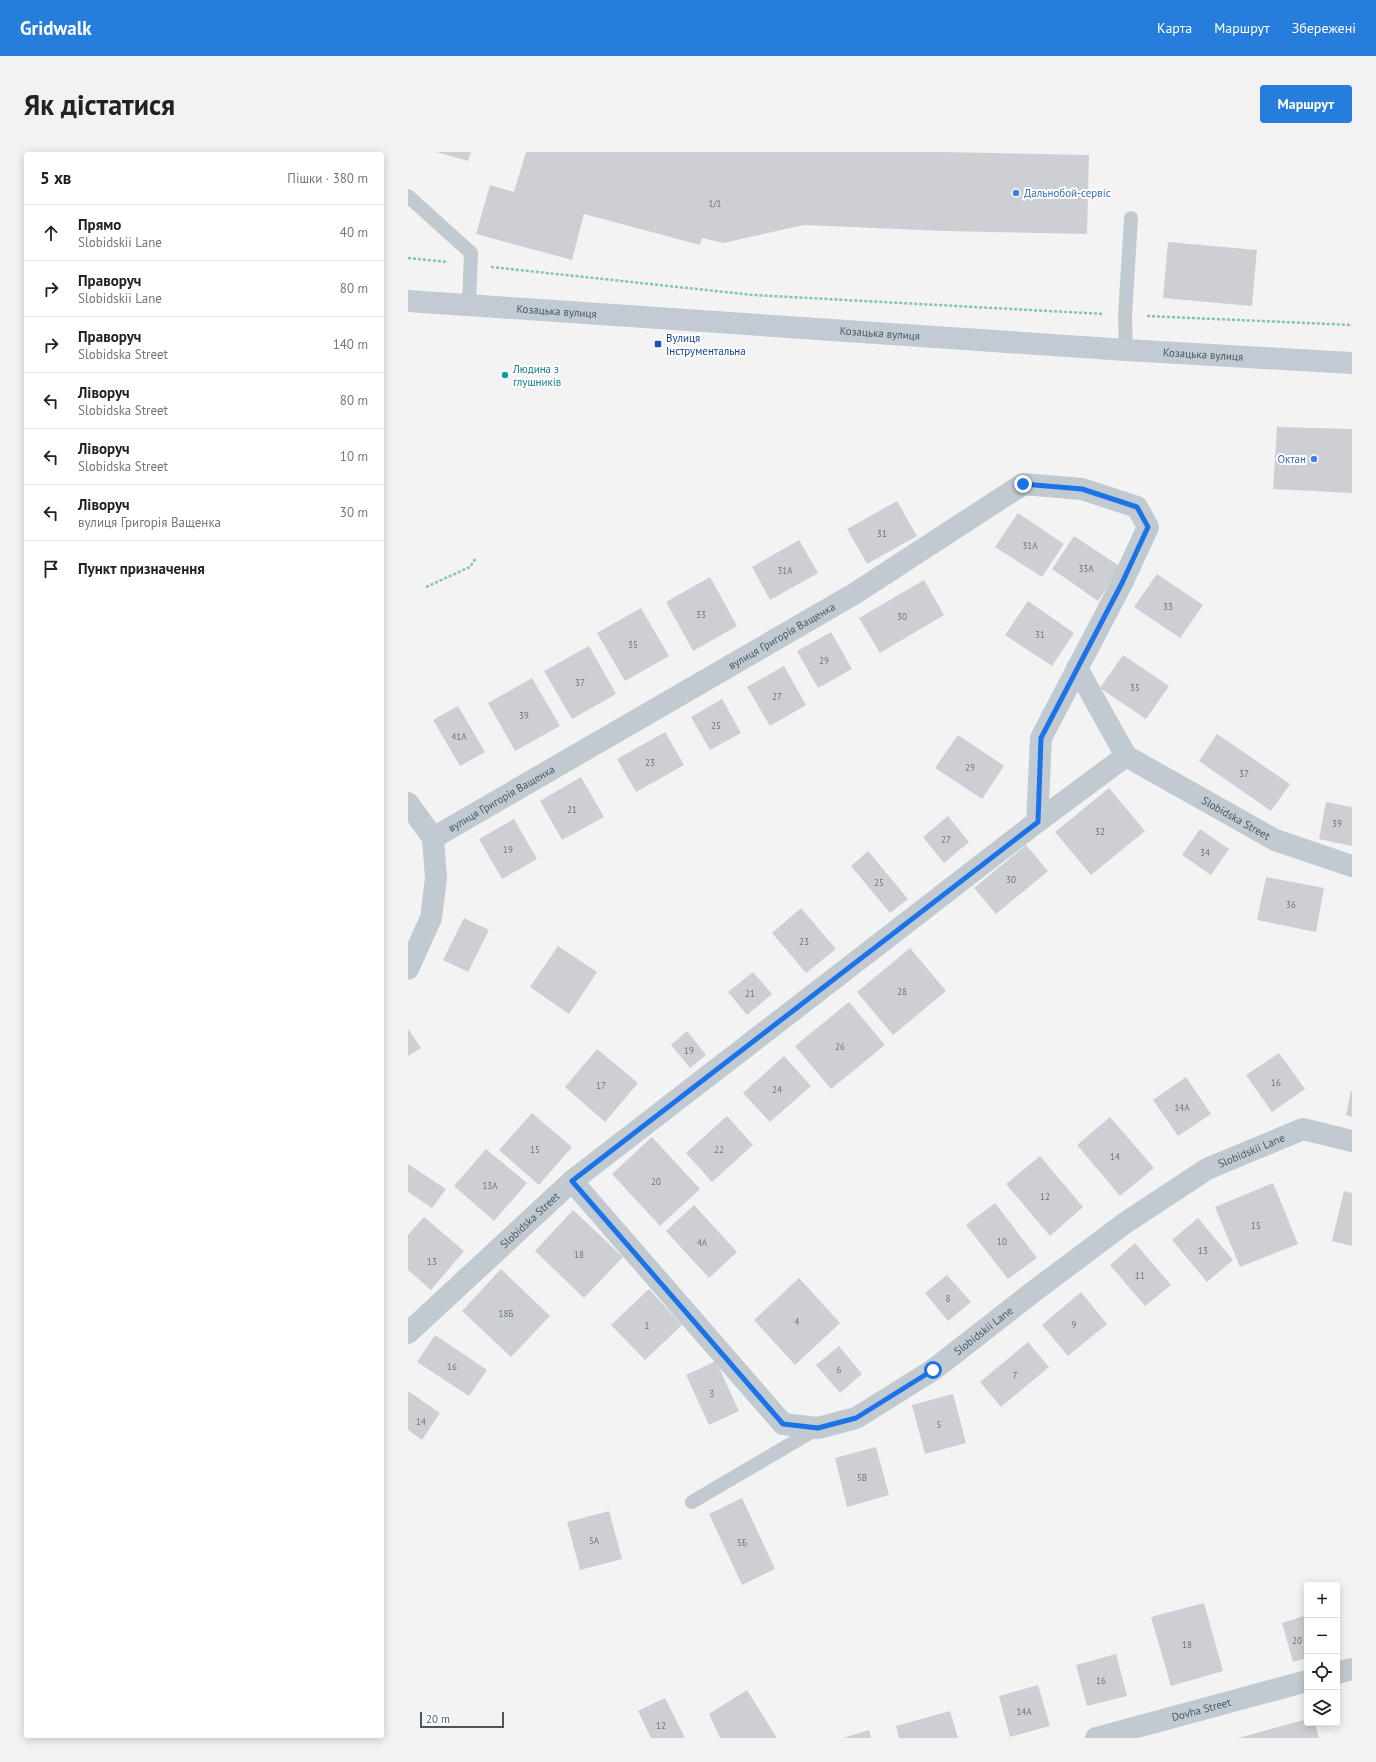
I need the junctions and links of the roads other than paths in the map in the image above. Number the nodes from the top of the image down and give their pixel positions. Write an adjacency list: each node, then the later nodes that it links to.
1 (408, 196): 4 (lane)
2 (1131, 218): 5 (lane)
3 (408, 301): 4 (main road, Козацька вулиця)
4 (470, 305): 5 (main road, Козацька вулиця)
5 (1126, 350): 6 (main road, Козацька вулиця)
6 (1352, 363)
7 (1077, 668): 8 (street); 10 (street); 11 (street, вулиця Григорія Ващенка)
8 (1126, 756): 10 (street, Slobidska Street); 12 (street, Slobidska Street)
9 (408, 803): 11 (street)
10 (1038, 822): 15 (street, Slobidska Street)
11 (433, 838): 13 (street)
12 (1352, 866)
13 (408, 969)
14 (1352, 1141): 17 (street, Slobidskii Lane)
15 (572, 1181): 16 (street, Slobidska Street); 17 (street, Slobidskii Lane)
16 (408, 1333)
17 (818, 1428): 18 (lane)
18 (692, 1502)
19 (1352, 1669): 20 (street)
20 (1340, 1672)
21 (1304, 1682): 22 (street, Dovha Street)
22 (1096, 1738)

